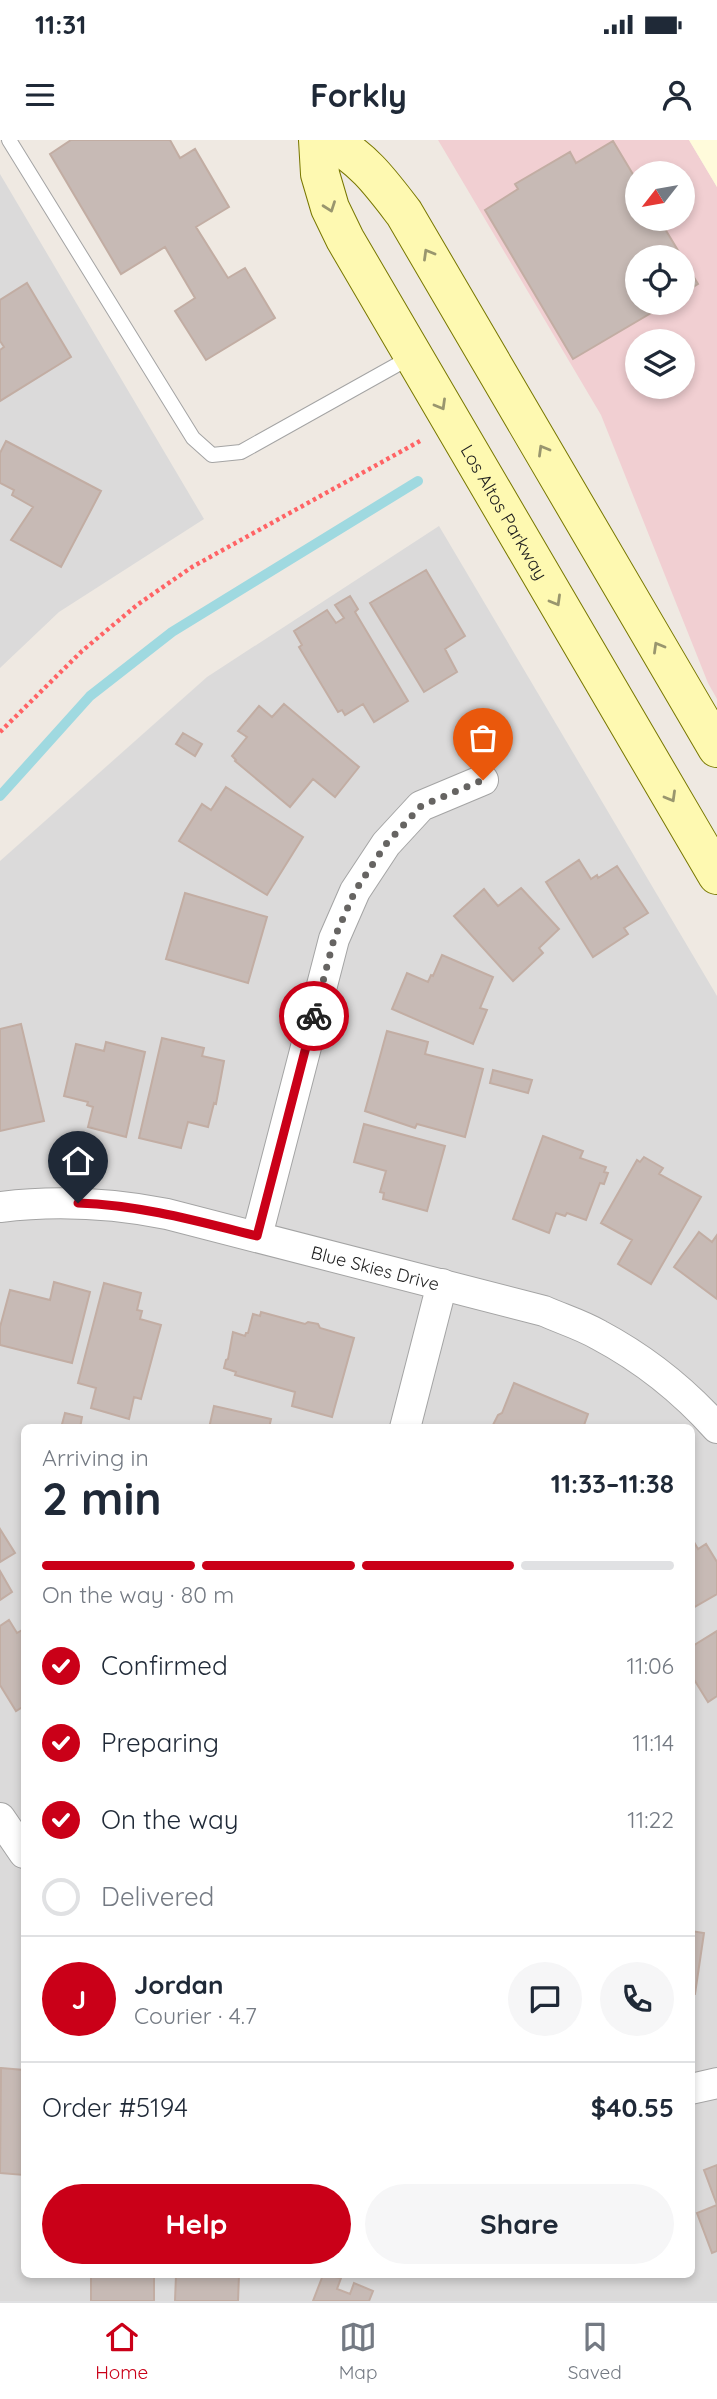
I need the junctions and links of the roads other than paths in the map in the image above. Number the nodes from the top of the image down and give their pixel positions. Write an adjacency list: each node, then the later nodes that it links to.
1 (9, 140): 4 (lane)
2 (318, 140): 4 (main road, Los Altos Parkway, one-way to 4)
3 (329, 140): 5 (main road, one-way to 3)
4 (413, 356): 9 (main road, Los Altos Parkway, one-way to 9)
5 (685, 694): 6 (main road); 7 (main road)
6 (717, 724)
7 (717, 748)
8 (483, 780): 11 (street)
9 (711, 851)
10 (0, 1207): 11 (street, Blue Skies Drive)
11 (257, 1236): 12 (street, Blue Skies Drive)
12 (442, 1284): 13 (street); 14 (street, Blue Skies Drive)
13 (406, 1424)
14 (717, 1428)
15 (0, 1818): 16 (street)
16 (21, 1850)
17 (717, 2083): 18 (street)
18 (695, 2087)

